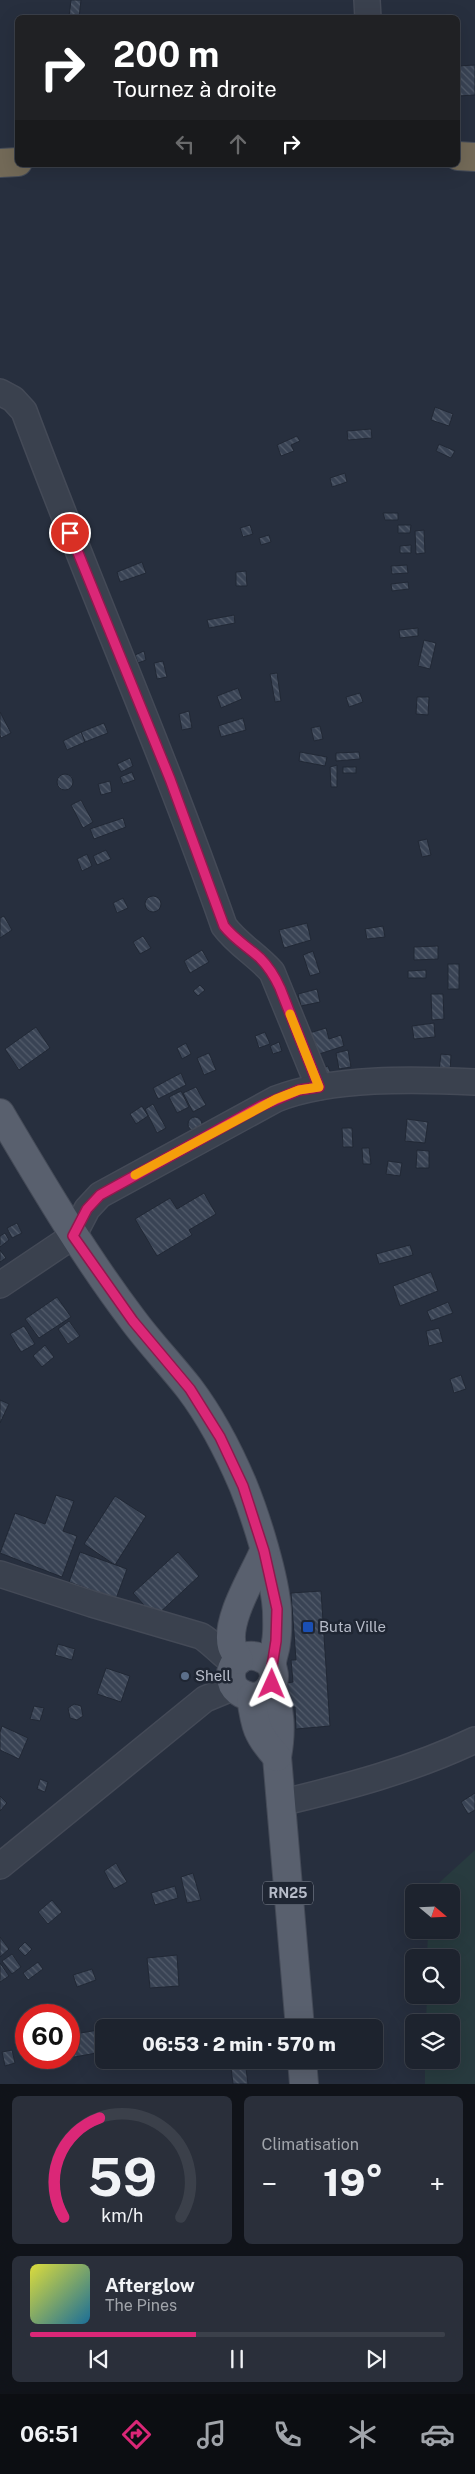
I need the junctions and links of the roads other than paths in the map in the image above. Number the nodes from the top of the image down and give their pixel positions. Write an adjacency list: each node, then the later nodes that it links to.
1 (367, 0): 2 (street)
2 (368, 15)
3 (460, 156): 4 (highway)
4 (475, 157)
5 (15, 162): 6 (highway)
6 (0, 163)
7 (0, 392): 9 (street)
8 (475, 1082): 9 (street)
9 (319, 1087): 11 (street)
10 (0, 1113): 11 (main road, RN25)
11 (73, 1236): 12 (street); 13 (main road, RN25)
12 (0, 1285)
13 (264, 1551): 15 (main road, RN25); 15 (main road, RN25)
14 (0, 1574): 15 (street)
15 (250, 1676): 17 (main road, RN25); 18 (street)
16 (475, 1740): 17 (street)
17 (280, 1803): 19 (main road, RN25)
18 (0, 1866)
19 (299, 2019)
20 (303, 2069): 21 (main road)
21 (304, 2084)

